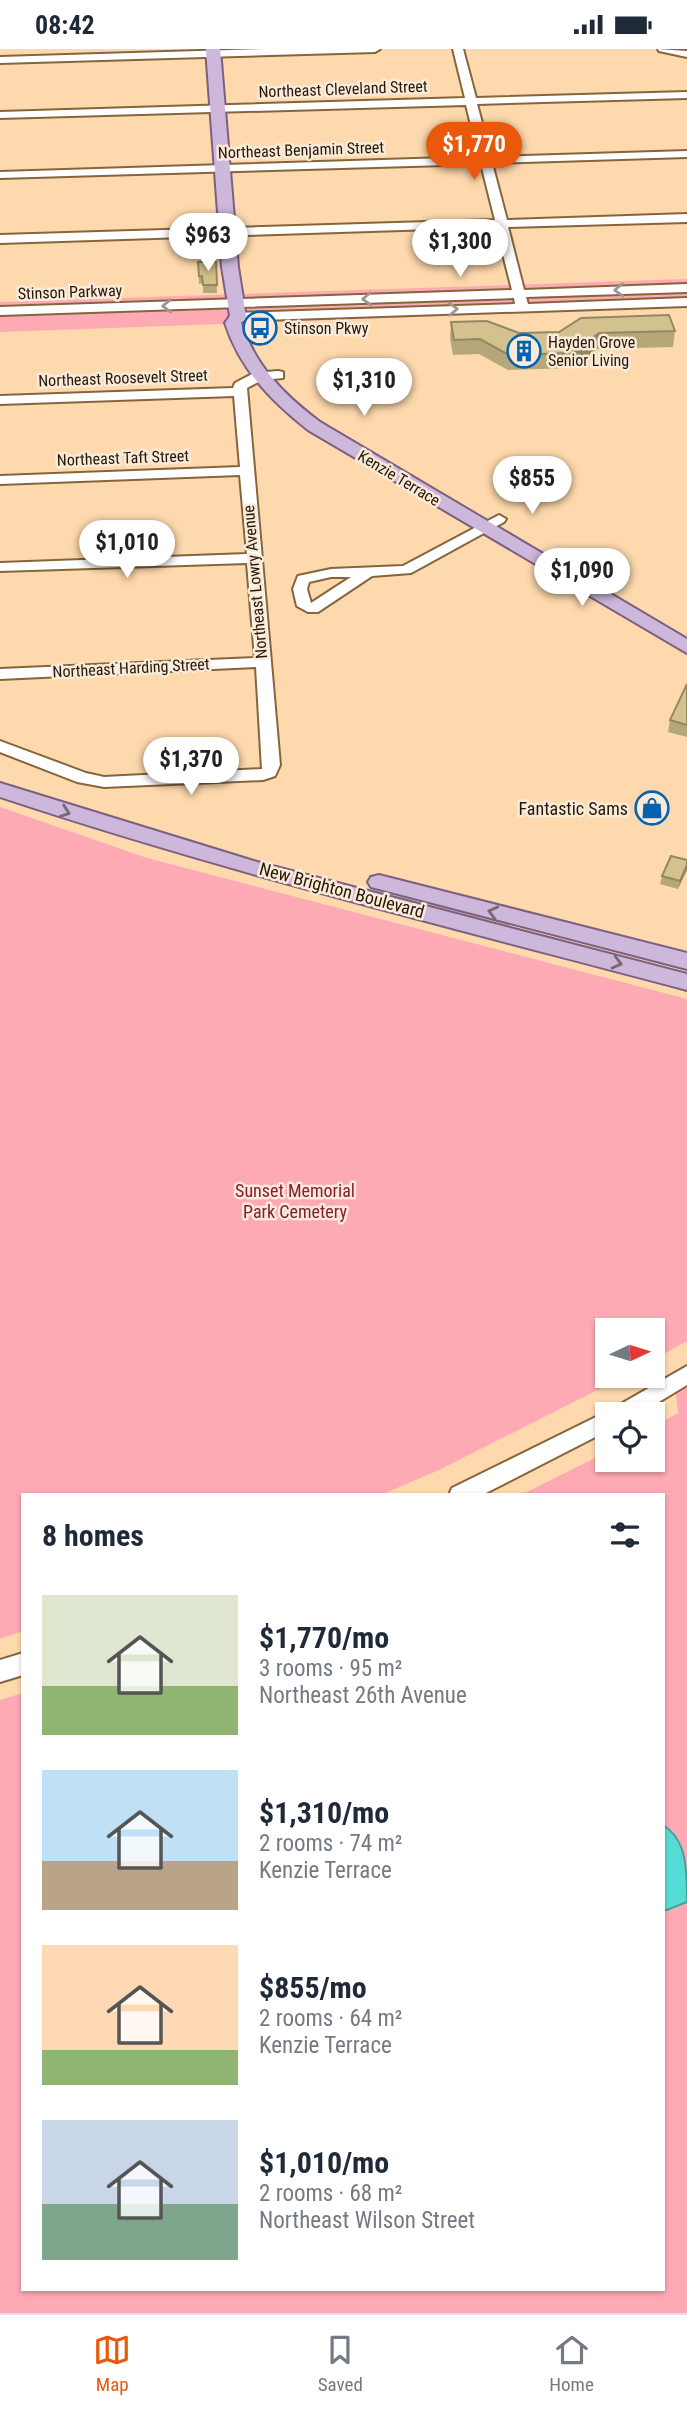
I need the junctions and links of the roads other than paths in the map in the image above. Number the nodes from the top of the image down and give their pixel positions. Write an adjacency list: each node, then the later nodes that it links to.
1 (375, 49): 4 (street)
2 (458, 49): 8 (street)
3 (663, 49): 5 (street)
4 (213, 51): 6 (street); 9 (main road)
5 (687, 54)
6 (0, 60)
7 (687, 95): 8 (street, Northeast Cleveland Street)
8 (471, 101): 9 (street, Northeast Cleveland Street); 12 (street)
9 (217, 109): 10 (street, Northeast Cleveland Street); 13 (main road)
10 (0, 115)
11 (687, 154): 12 (street, Northeast Benjamin Street)
12 (485, 160): 13 (street, Northeast Benjamin Street); 16 (street)
13 (222, 168): 14 (street, Northeast Benjamin Street); 17 (main road)
14 (0, 175)
15 (687, 218): 16 (street)
16 (501, 224): 17 (street); 20 (street)
17 (227, 233): 18 (street); 22 (main road)
18 (0, 239)
19 (687, 288): 20 (street, Stinson Parkway, one-way to 20)
20 (520, 300): 21 (street, Stinson Parkway); 22 (street, Stinson Parkway)
21 (687, 302)
22 (237, 310): 23 (street, Stinson Parkway, one-way to 23); 24 (street, Stinson Parkway); 25 (main road, Kenzie Terrace); 26 (main road, Kenzie Terrace)
23 (0, 311)
24 (0, 325)
25 (278, 375): 26 (street); 31 (main road, Kenzie Terrace)
26 (259, 376): 27 (street); 31 (main road, Kenzie Terrace)
27 (240, 389): 28 (street, Northeast Roosevelt Street); 29 (street, Northeast Lowry Avenue)
28 (0, 400)
29 (247, 471): 30 (street, Northeast Taft Street); 32 (street, Northeast Lowry Avenue)
30 (0, 480)
31 (491, 524): 34 (street); 35 (main road, Kenzie Terrace); 36 (main road, Kenzie Terrace)
32 (253, 558): 33 (street); 37 (street, Northeast Lowry Avenue)
33 (0, 567)
34 (368, 572)
35 (687, 629)
36 (687, 647)
37 (262, 662): 38 (street, Northeast Harding Street); 40 (street, Northeast Lowry Avenue)
38 (0, 674)
39 (0, 746): 40 (street)
40 (269, 772)
41 (0, 773): 43 (main road, New Brighton Boulevard, one-way to 41)
42 (0, 790): 44 (main road, New Brighton Boulevard, one-way to 44)
43 (687, 961)
44 (687, 982)
45 (687, 1375): 46 (street)
46 (641, 1402)
47 (595, 1427): 48 (street)
48 (464, 1493)
49 (21, 1665): 50 (street)
50 (0, 1671)

